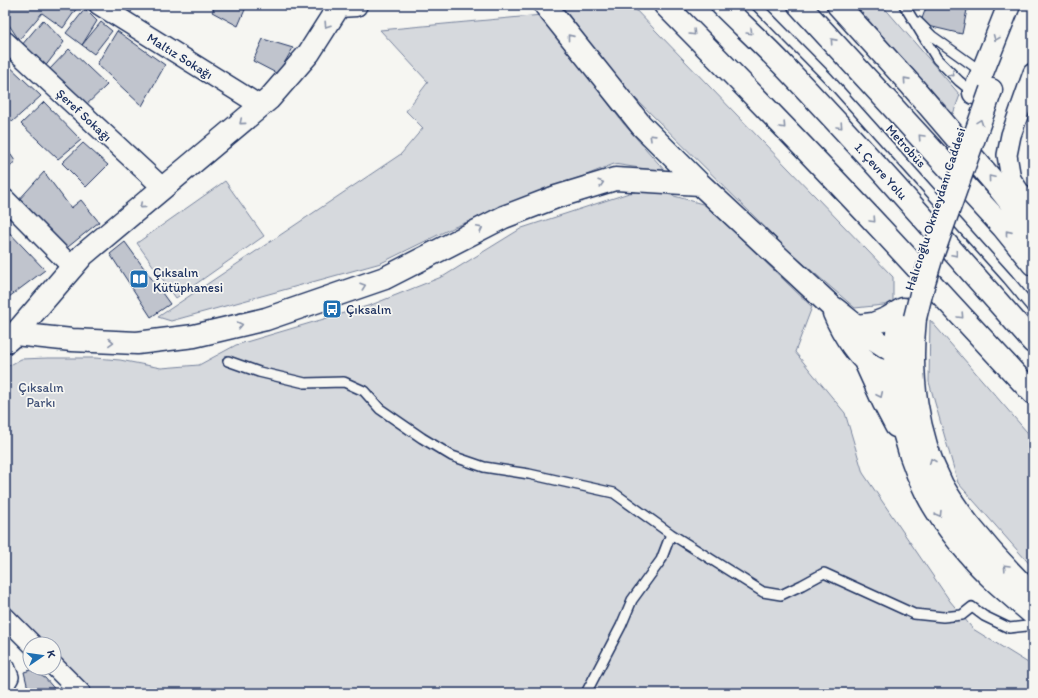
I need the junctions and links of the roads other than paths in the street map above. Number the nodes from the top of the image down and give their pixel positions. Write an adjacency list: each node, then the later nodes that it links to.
1 (99, 5): 15 (street, Maltız Sokağı)
2 (342, 5): 15 (main road, one-way to 15)
3 (545, 5): 16 (main road, one-way to 3)
4 (665, 5): 36 (main road, one-way to 36)
5 (722, 5): 32 (main road, 1. Çevre Yolu, one-way to 32)
6 (756, 5): 27 (lane, Metrobüs)
7 (799, 5): 23 (main road, one-way to 7)
8 (838, 5): 22 (main road, one-way to 8)
9 (1009, 5): 14 (main road, Halıcıoğlu Okmeydanı Caddesi, one-way to 14)
10 (1024, 5): 14 (main road, Halıcıoğlu Okmeydanı Caddesi)
11 (904, 6): 14 (lane); 14 (lane, one-way to 14)
12 (5, 41): 19 (street, Şeref Sokağı)
13 (1033, 73): 21 (street)
14 (982, 85): 28 (main road, Halıcıoğlu Okmeydanı Caddesi)
15 (261, 106): 19 (main road, one-way to 19)
16 (670, 155): 17 (main road); 18 (main road)
17 (659, 181): 18 (main road); 31 (main road, one-way to 17)
18 (700, 184): 26 (main road)
19 (163, 188): 24 (main road, one-way to 24)
20 (5, 199): 24 (street)
21 (1033, 210)
22 (1033, 231)
23 (1033, 264)
24 (73, 268): 25 (main road)
25 (49, 294): 30 (main road); 31 (main road)
26 (831, 306): 29 (main road); 33 (main road)
27 (1033, 308)
28 (909, 314): 29 (main road); 35 (main road, Halıcıoğlu Okmeydanı Caddesi)
29 (857, 326): 35 (main road)
30 (8, 333): 31 (main road)
31 (72, 340)
32 (1033, 342)
33 (864, 359): 35 (main road); 37 (main road, one-way to 37)
34 (228, 361): 38 (lane)
35 (901, 363): 37 (main road, Halıcıoğlu Okmeydanı Caddesi); 39 (main road, Halıcıoğlu Okmeydanı Caddesi, one-way to 35)
36 (1033, 393)
37 (906, 441): 40 (main road, Halıcıoğlu Okmeydanı Caddesi, one-way to 40)
38 (670, 534): 42 (lane); 48 (lane)
39 (1033, 595)
40 (1033, 614)
41 (5, 618): 43 (street)
42 (1033, 620)
43 (24, 636)
44 (5, 667): 46 (street)
45 (62, 674): 47 (street)
46 (5, 684)
47 (81, 693)
48 (586, 693)

